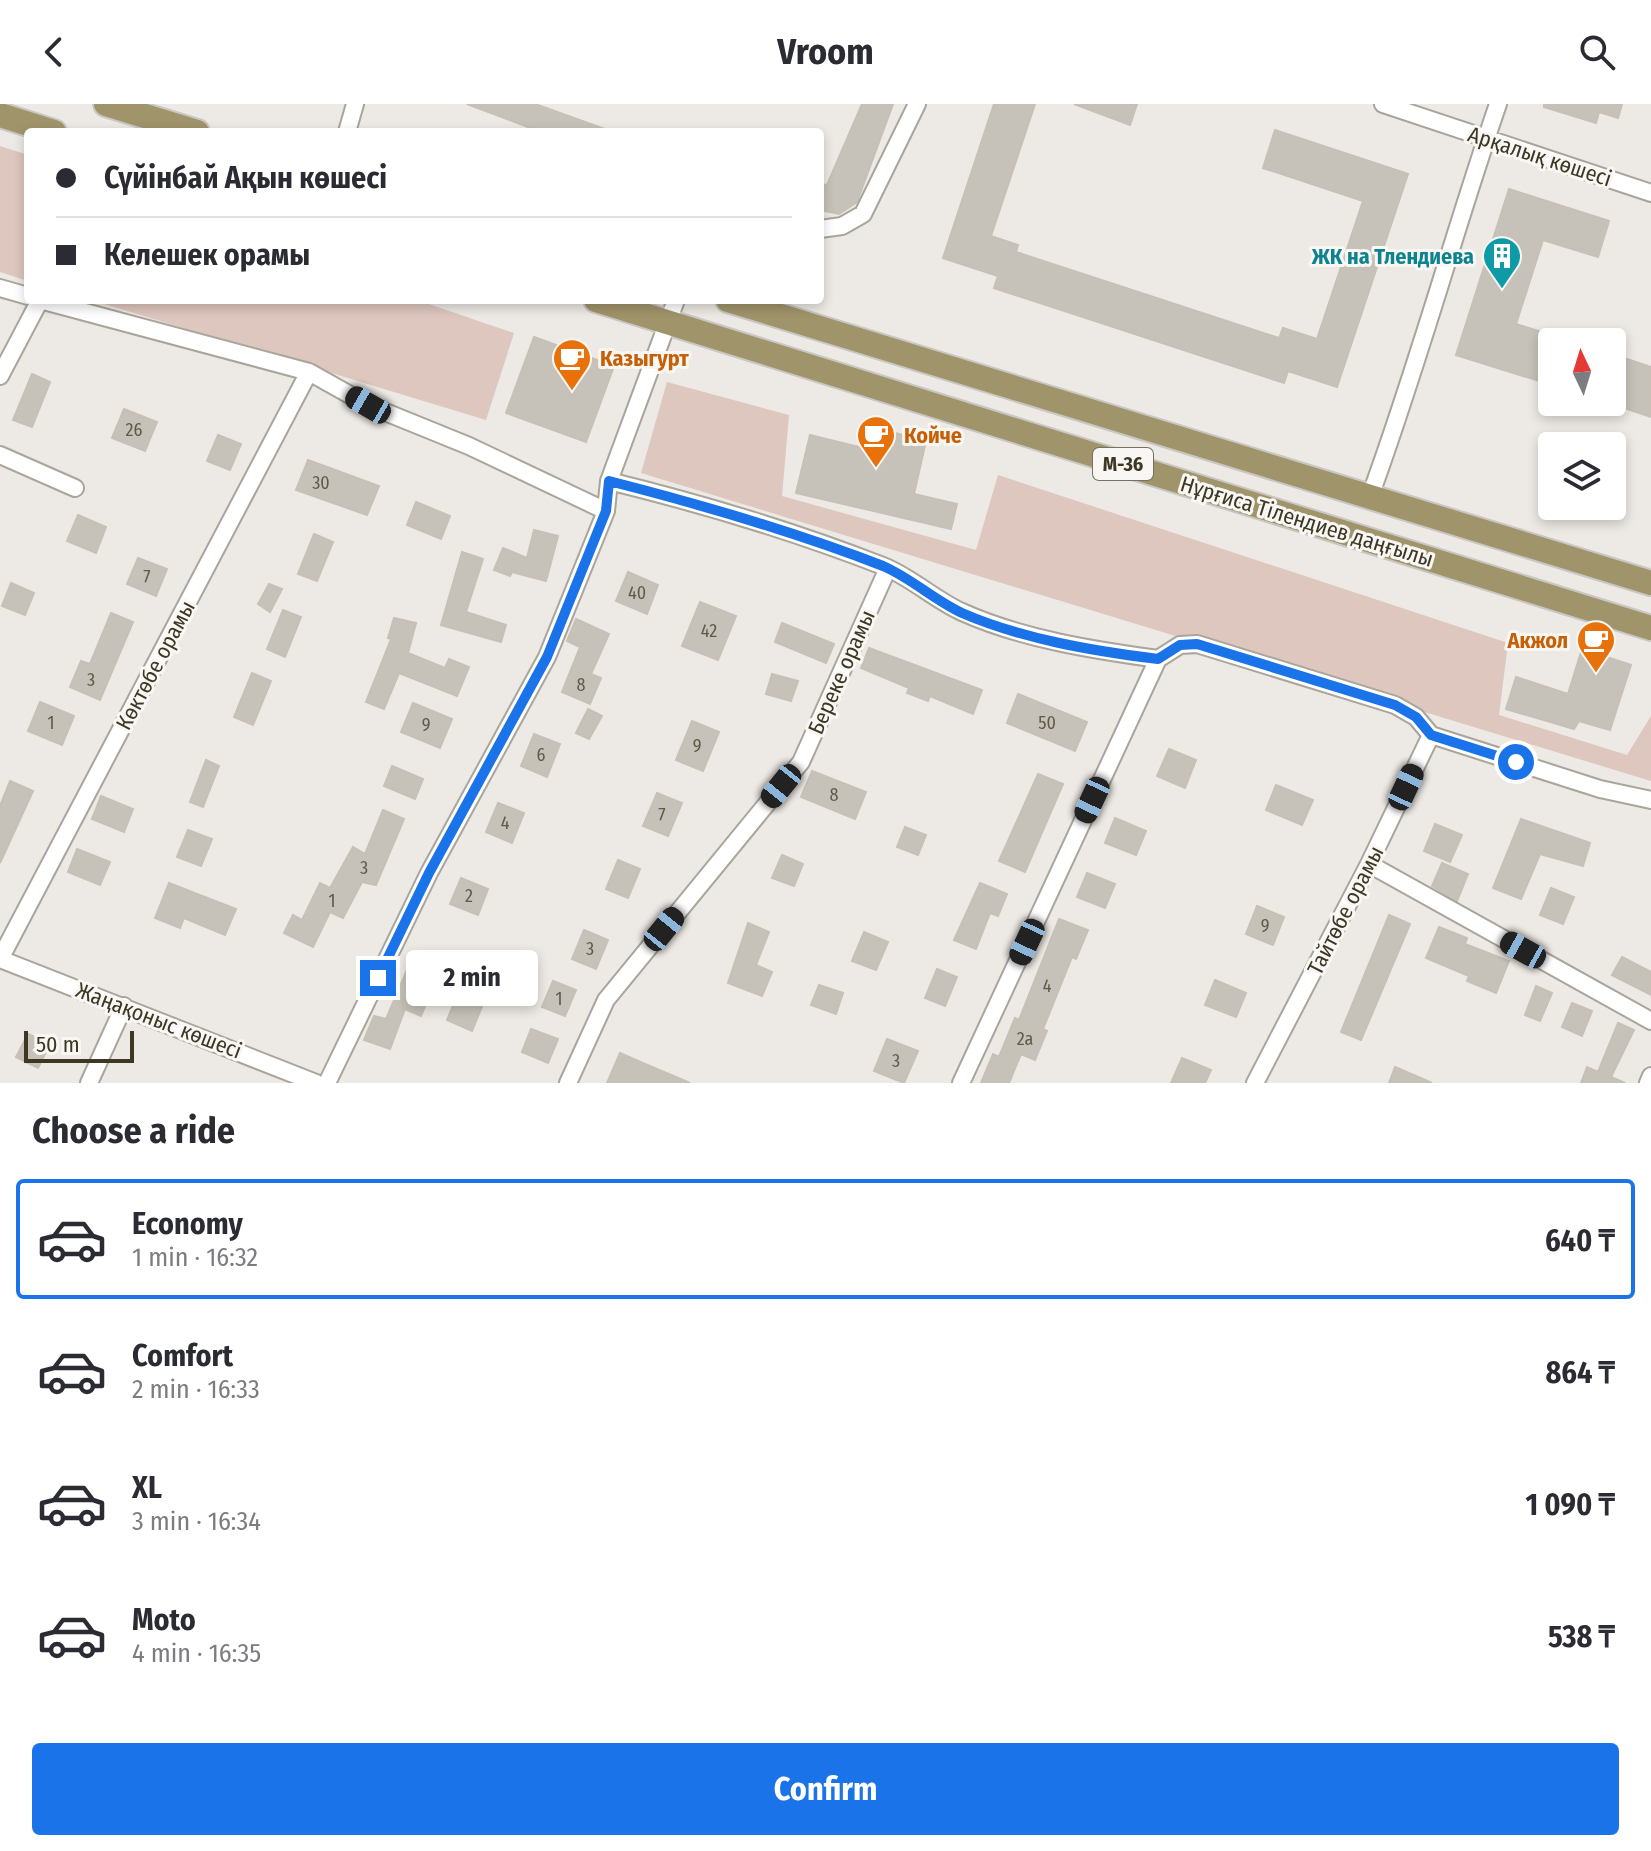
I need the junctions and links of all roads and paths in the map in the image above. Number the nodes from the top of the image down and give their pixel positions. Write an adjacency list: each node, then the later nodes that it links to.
1 (106, 104): 8 (main road)
2 (355, 104): 9 (street)
3 (917, 104): 12 (street)
4 (1383, 104): 10 (street, Арқалық көшесі)
5 (1498, 104): 10 (street)
6 (0, 115): 7 (main road)
7 (41, 128)
8 (184, 128)
9 (348, 128)
10 (1486, 139): 11 (street, Арқалық көшесі); 25 (street)
11 (1651, 193)
12 (824, 228)
13 (0, 288): 14 (street)
14 (24, 295)
15 (38, 304): 21 (street)
16 (55, 304): 20 (street)
17 (624, 304): 19 (main road, Нұрғиса Тілендиев даңғылы / M-36)
18 (741, 304): 25 (main road, Нұрғиса Тілендиев даңғылы / M-36)
19 (673, 311): 23 (street); 29 (main road, Нұрғиса Тілендиев даңғылы / M-36)
20 (309, 372): 26 (street); 34 (street, Көктөбе орамы)
21 (0, 376)
22 (0, 455): 24 (street)
23 (609, 481): 26 (street); 27 (street)
24 (75, 488)
25 (1369, 499): 28 (main road, Нұрғиса Тілендиев даңғылы / M-36)
26 (606, 511): 40 (street)
27 (888, 568): 30 (street); 41 (street, Береке орамы)
28 (1651, 583)
29 (1651, 628)
30 (1158, 659): 31 (street); 42 (street)
31 (1431, 735): 32 (street); 33 (street, Тайтөбе орамы)
32 (1651, 800)
33 (1369, 864): 36 (street); 43 (street, Тайтөбе орамы)
34 (0, 959): 35 (street, Жаңақоныс көшесі)
35 (124, 1006): 38 (street); 39 (street, Жаңақоныс көшесі)
36 (1651, 1021)
37 (1651, 1076): 44 (street)
38 (89, 1083)
39 (316, 1083)
40 (327, 1083)
41 (568, 1083)
42 (961, 1083)
43 (1255, 1083)
44 (1648, 1083)

